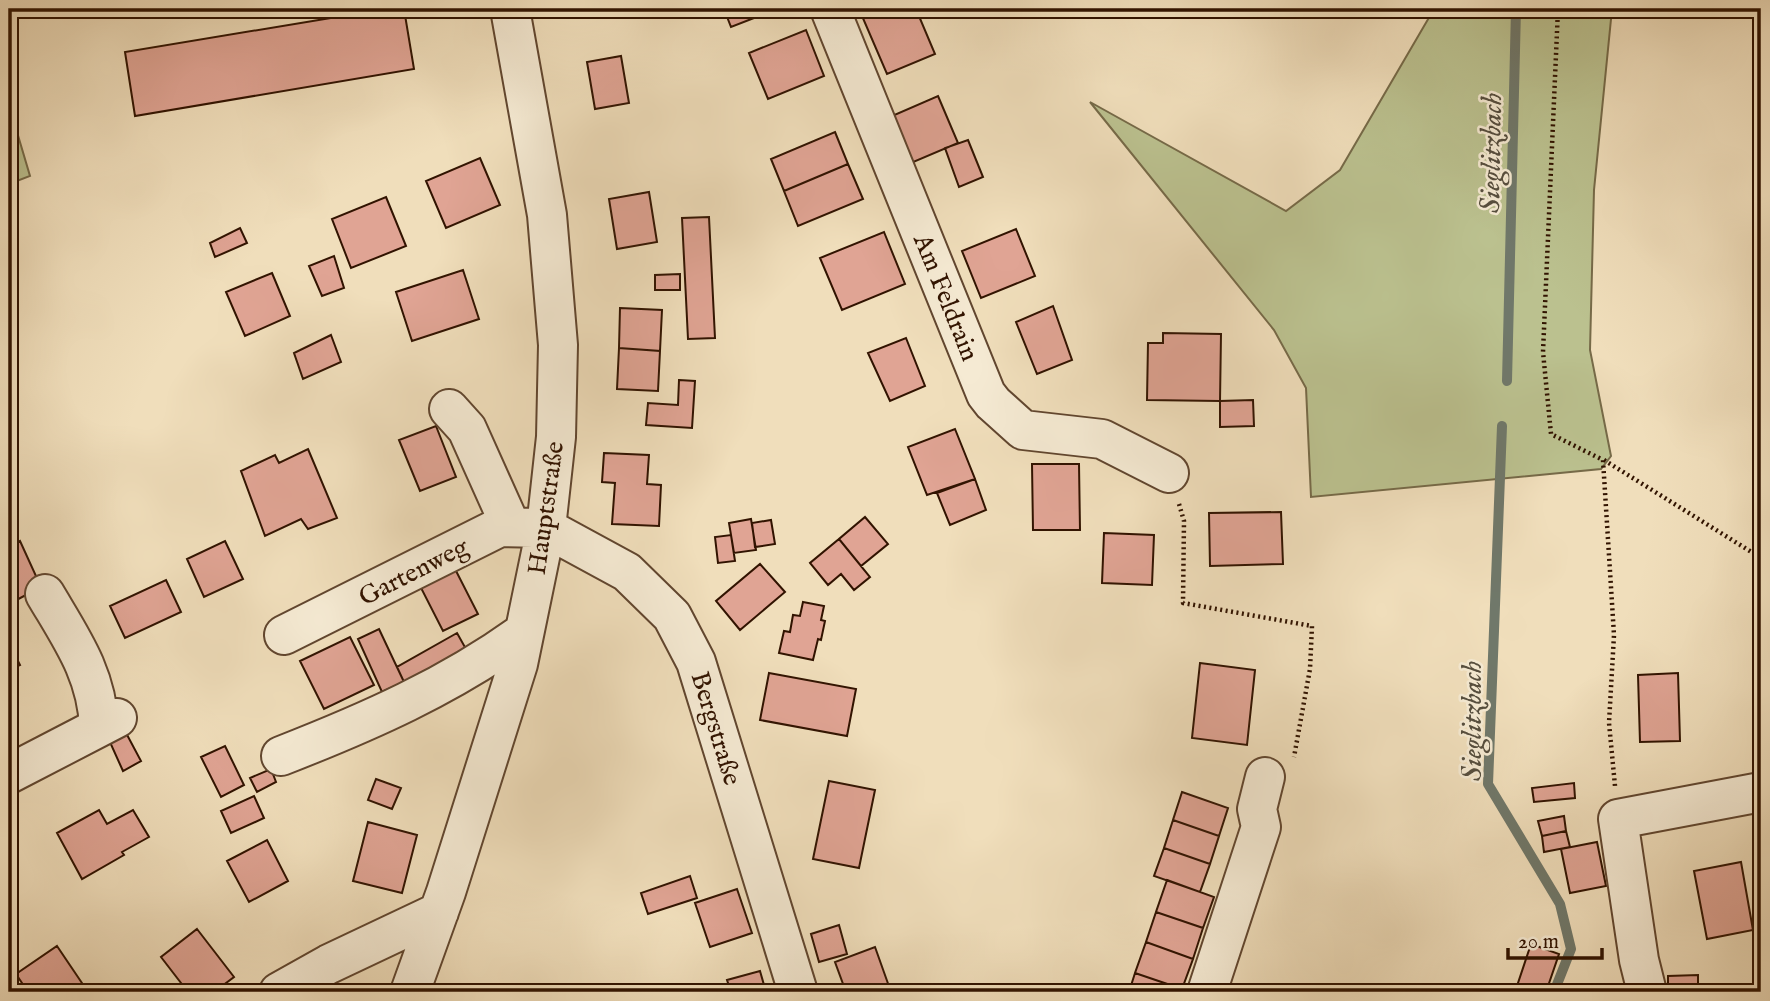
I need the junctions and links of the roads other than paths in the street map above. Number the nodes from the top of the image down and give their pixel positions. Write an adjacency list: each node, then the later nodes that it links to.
1 (510, 9): 5 (street, Hauptstraße)
2 (830, 9): 4 (street, Am Feldrain)
3 (449, 409): 5 (street)
4 (1169, 473)
5 (528, 528): 7 (street, Hauptstraße); 8 (street, Gartenweg); 16 (street, Bergstraße)
6 (45, 594): 10 (street)
7 (524, 632): 9 (street); 13 (street, Hauptstraße)
8 (284, 635)
9 (281, 756)
10 (9, 774)
11 (1265, 777): 17 (street)
12 (1761, 792): 18 (street)
13 (439, 912): 14 (street); 15 (street, Hauptstraße)
14 (279, 992)
15 (410, 992)
16 (798, 992)
17 (1207, 992)
18 (1647, 992)

